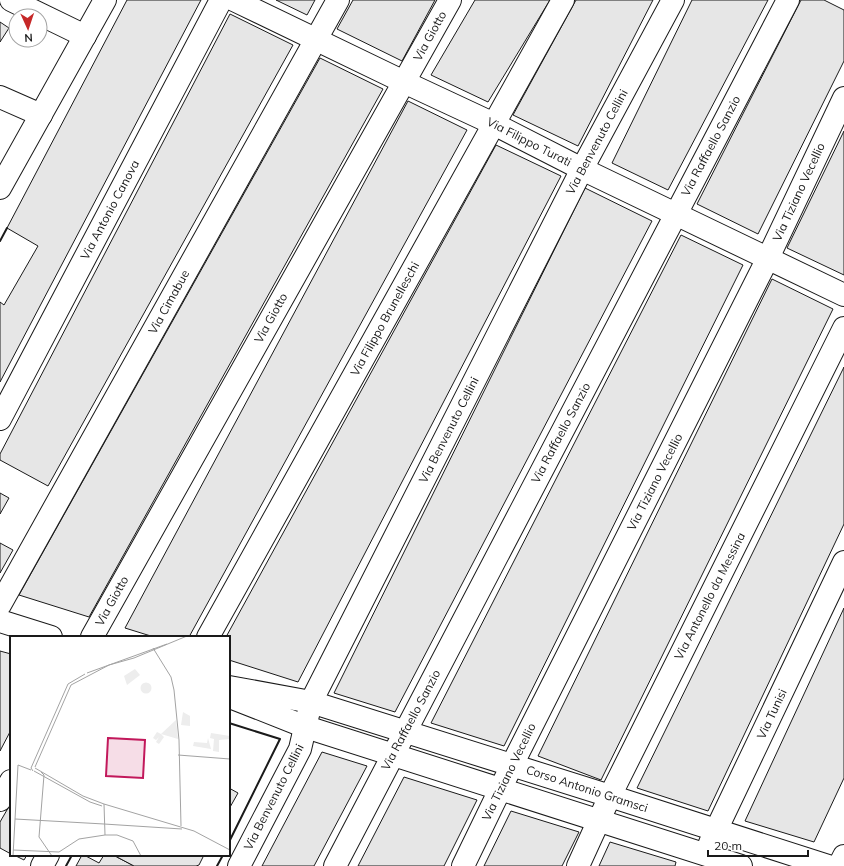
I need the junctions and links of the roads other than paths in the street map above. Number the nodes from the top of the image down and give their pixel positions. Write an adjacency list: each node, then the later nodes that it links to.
1 (11, 0): 10 (street)
2 (105, 0): 10 (street)
3 (221, 0): 23 (street, Via Antonio Canova)
4 (234, 0): 11 (street, Via Filippo Turati)
5 (338, 0): 11 (street, Via Cimabue)
6 (450, 0): 12 (street, Via Giotto)
7 (562, 0): 16 (street, Via Filippo Brunelleschi)
8 (673, 0): 17 (street, Via Benvenuto Cellini)
9 (788, 0): 19 (street, Via Raffaello Sanzio)
10 (85, 36): 15 (street)
11 (316, 40): 12 (street, Via Filippo Turati); 25 (street, Via Cimabue)
12 (404, 82): 16 (street, Via Filippo Turati); 28 (street, Via Giotto)
13 (0, 97): 15 (street)
14 (844, 98): 20 (street, Via Tiziano Vecellio)
15 (41, 115): 18 (street)
16 (494, 124): 17 (street, Via Filippo Turati); 29 (street, Via Filippo Brunelleschi)
17 (582, 169): 19 (street, Via Filippo Turati); 32 (street, Via Benvenuto Cellini)
18 (0, 188)
19 (676, 214): 20 (street, Via Filippo Turati); 34 (street, Via Raffaello Sanzio)
20 (768, 258): 21 (street, Via Filippo Turati); 36 (street, Via Tiziano Vecellio)
21 (844, 295)
22 (844, 328): 39 (street, Via Antonello da Messina)
23 (0, 419)
24 (844, 562): 42 (street, Via Tunisi)
25 (0, 605)
26 (0, 621): 27 (street)
27 (48, 636)
28 (93, 636)
29 (209, 636)
30 (230, 687): 32 (street, Corso Antonio Gramsci)
31 (230, 696): 33 (street)
32 (311, 702): 33 (street, Via Benvenuto Cellini); 34 (street, Corso Antonio Gramsci)
33 (306, 727): 35 (street); 47 (street, Via Benvenuto Cellini)
34 (405, 731): 35 (street, Via Raffaello Sanzio); 36 (street, Corso Antonio Gramsci)
35 (393, 754): 38 (street); 48 (street, Via Raffaello Sanzio)
36 (512, 765): 38 (street, Via Tiziano Vecellio); 39 (street, Corso Antonio Gramsci)
37 (10, 783): 40 (street)
38 (500, 789): 41 (street); 49 (street, Via Tiziano Vecellio)
39 (610, 796): 41 (street, Via Antonello da Messina); 42 (street, Corso Antonio Gramsci)
40 (0, 800)
41 (599, 820): 45 (street); 50 (street, Via Antonello da Messina)
42 (716, 830): 45 (street, Via Tunisi); 52 (street, Corso Antonio Gramsci)
43 (47, 856): 46 (street)
44 (844, 856): 53 (street)
45 (702, 860): 51 (street)
46 (42, 866)
47 (239, 866)
48 (335, 866)
49 (463, 866)
50 (578, 866)
51 (741, 866)
52 (828, 866)
53 (840, 866)

